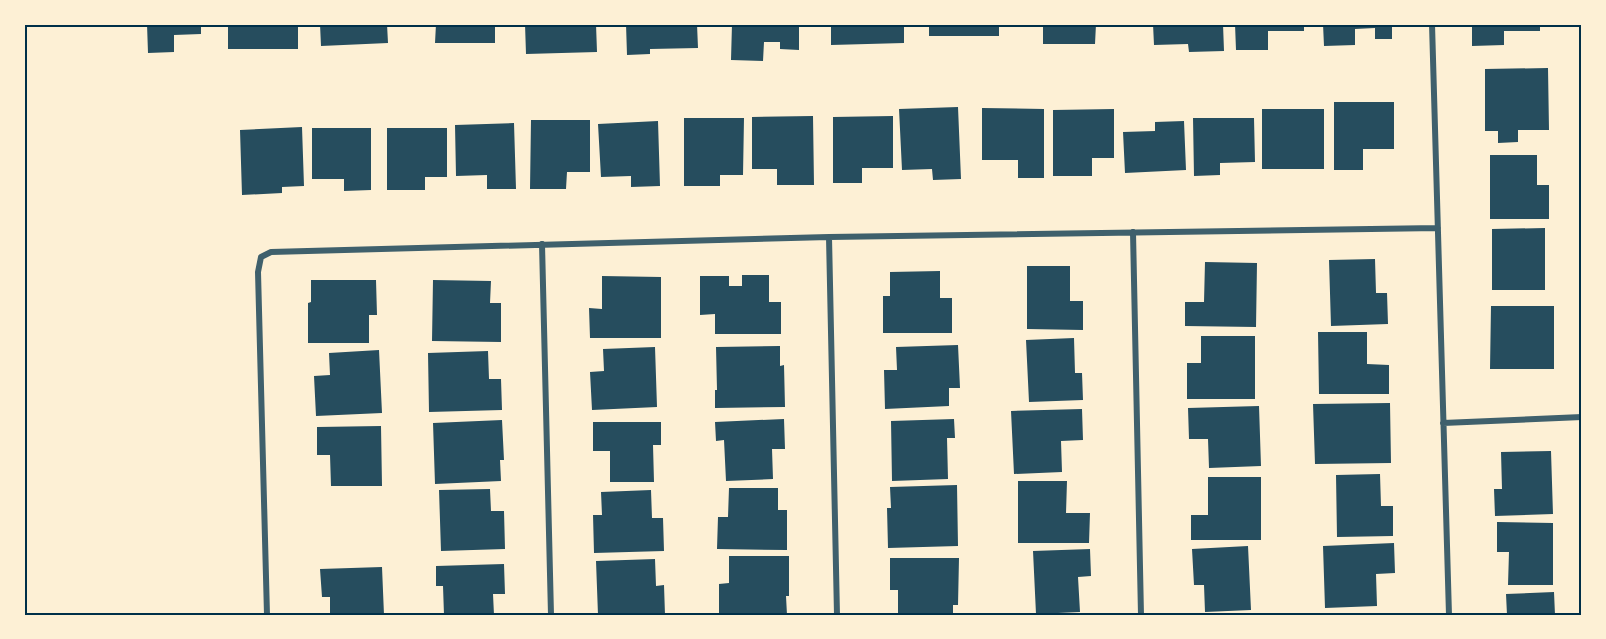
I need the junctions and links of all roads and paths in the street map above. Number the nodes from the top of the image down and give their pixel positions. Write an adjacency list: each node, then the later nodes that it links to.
1 (1432, 24): 2 (street)
2 (1438, 228): 3 (street); 7 (street)
3 (1133, 232): 4 (street); 11 (street)
4 (828, 237): 5 (street); 10 (street)
5 (542, 244): 8 (street); 9 (street)
6 (1582, 417): 7 (street)
7 (1443, 423): 12 (street)
8 (267, 615)
9 (552, 615)
10 (837, 615)
11 (1141, 615)
12 (1449, 615)

